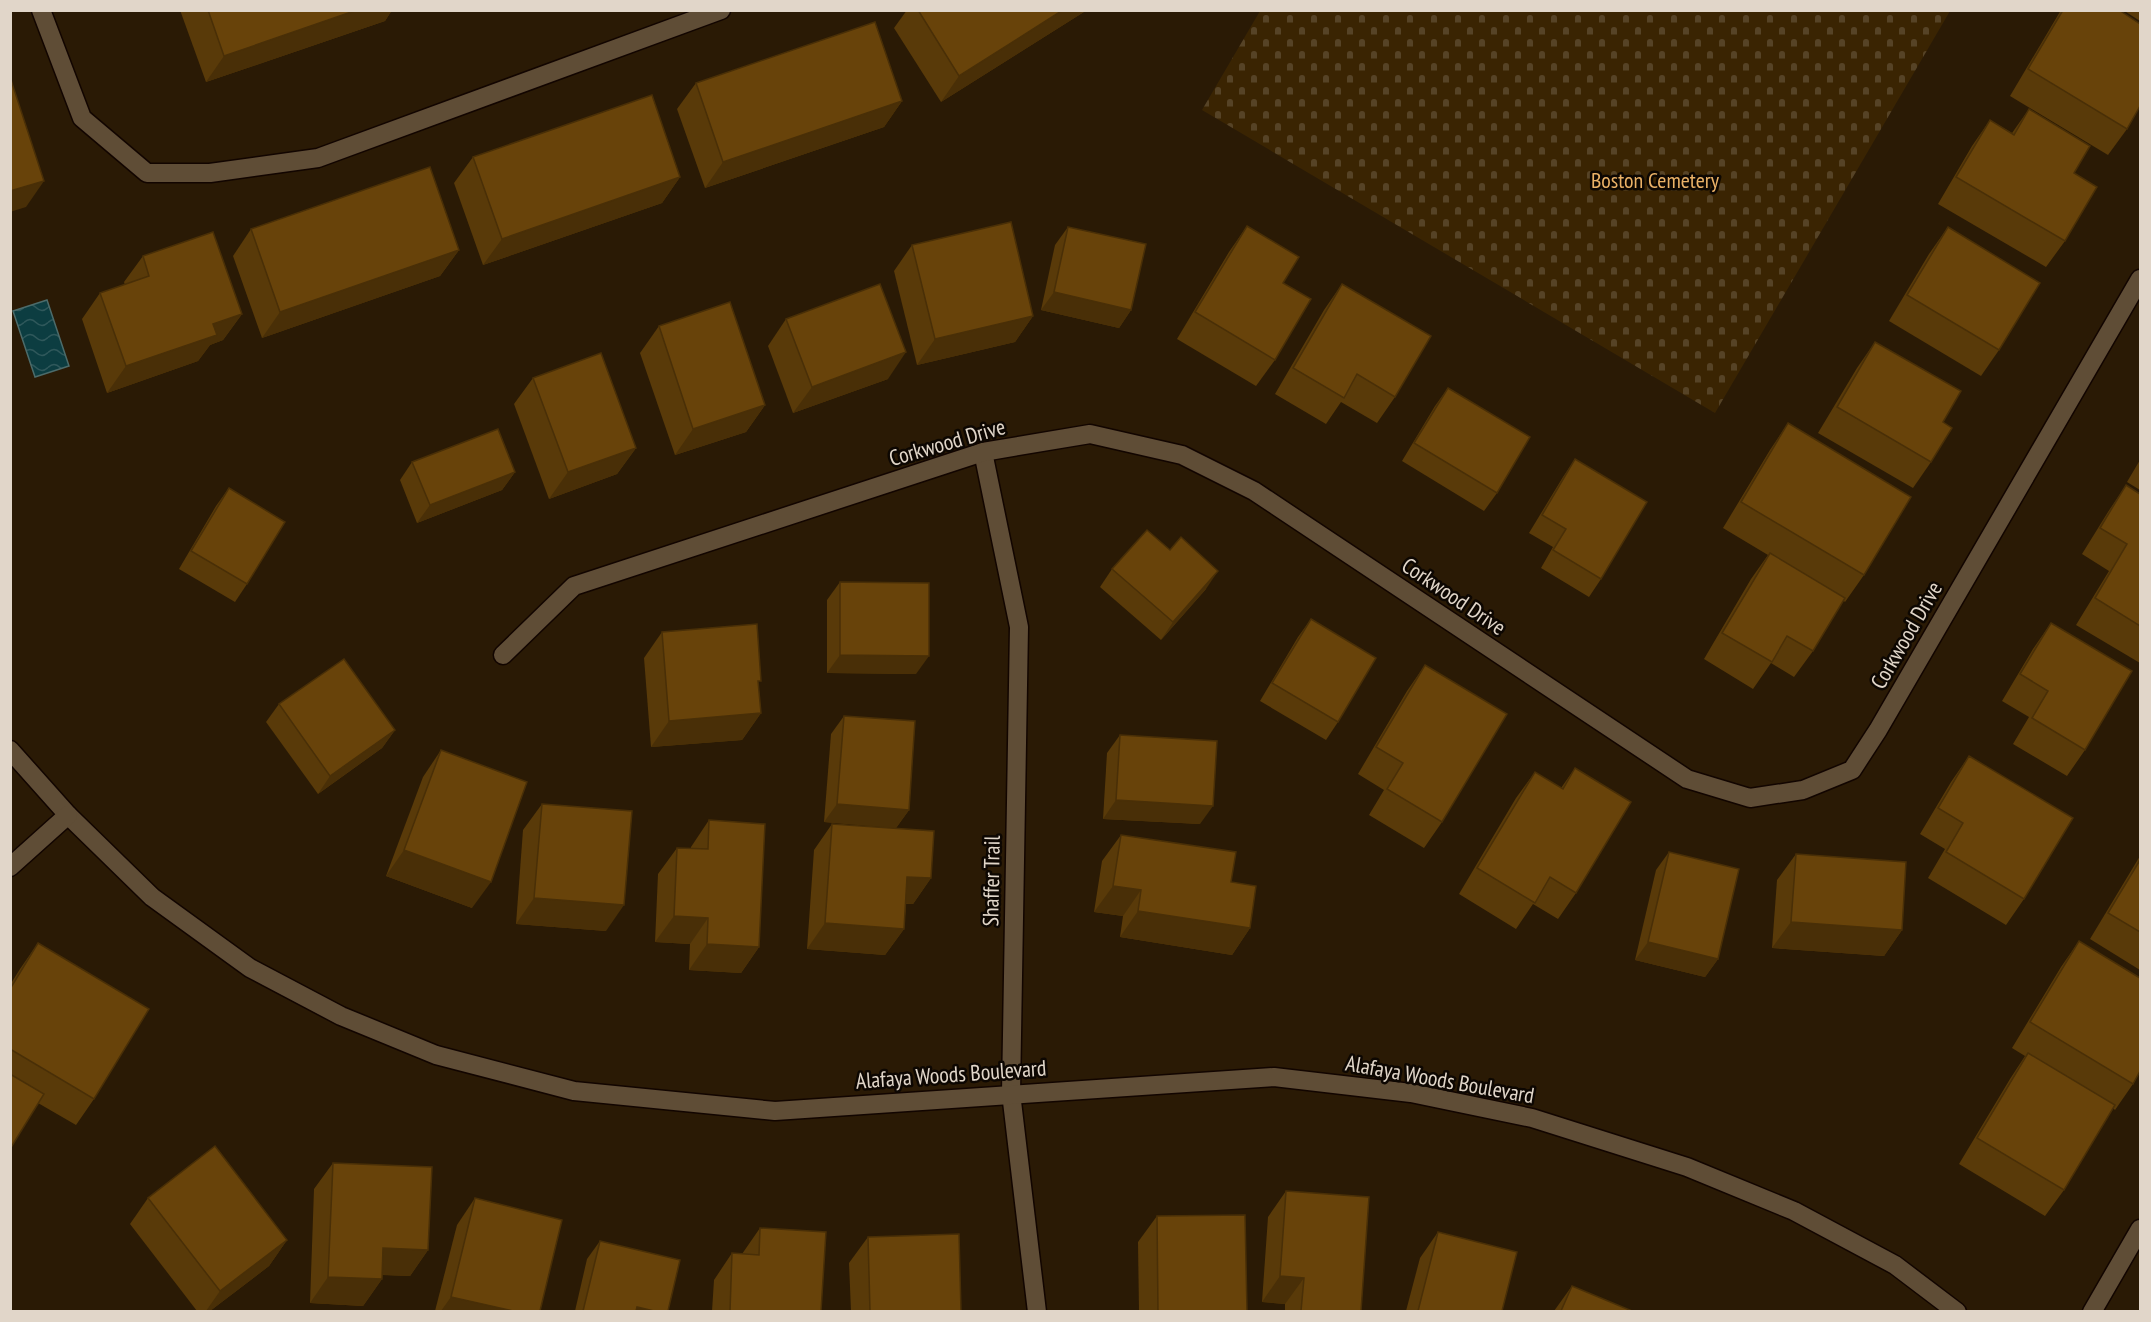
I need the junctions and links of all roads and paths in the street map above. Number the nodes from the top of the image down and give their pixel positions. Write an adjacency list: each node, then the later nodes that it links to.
1 (41, 10): 2 (street)
2 (721, 10)
3 (2140, 279): 4 (street, Corkwood Drive)
4 (983, 452): 5 (street, Corkwood Drive); 9 (street, Shaffer Trail)
5 (503, 655)
6 (10, 750): 7 (street, Alafaya Woods Boulevard)
7 (68, 815): 8 (street); 9 (street, Alafaya Woods Boulevard)
8 (10, 867)
9 (1011, 1093): 11 (street, Shaffer Trail); 12 (street, Alafaya Woods Boulevard)
10 (2140, 1230): 13 (street)
11 (1037, 1311)
12 (1958, 1311)
13 (2092, 1311)

